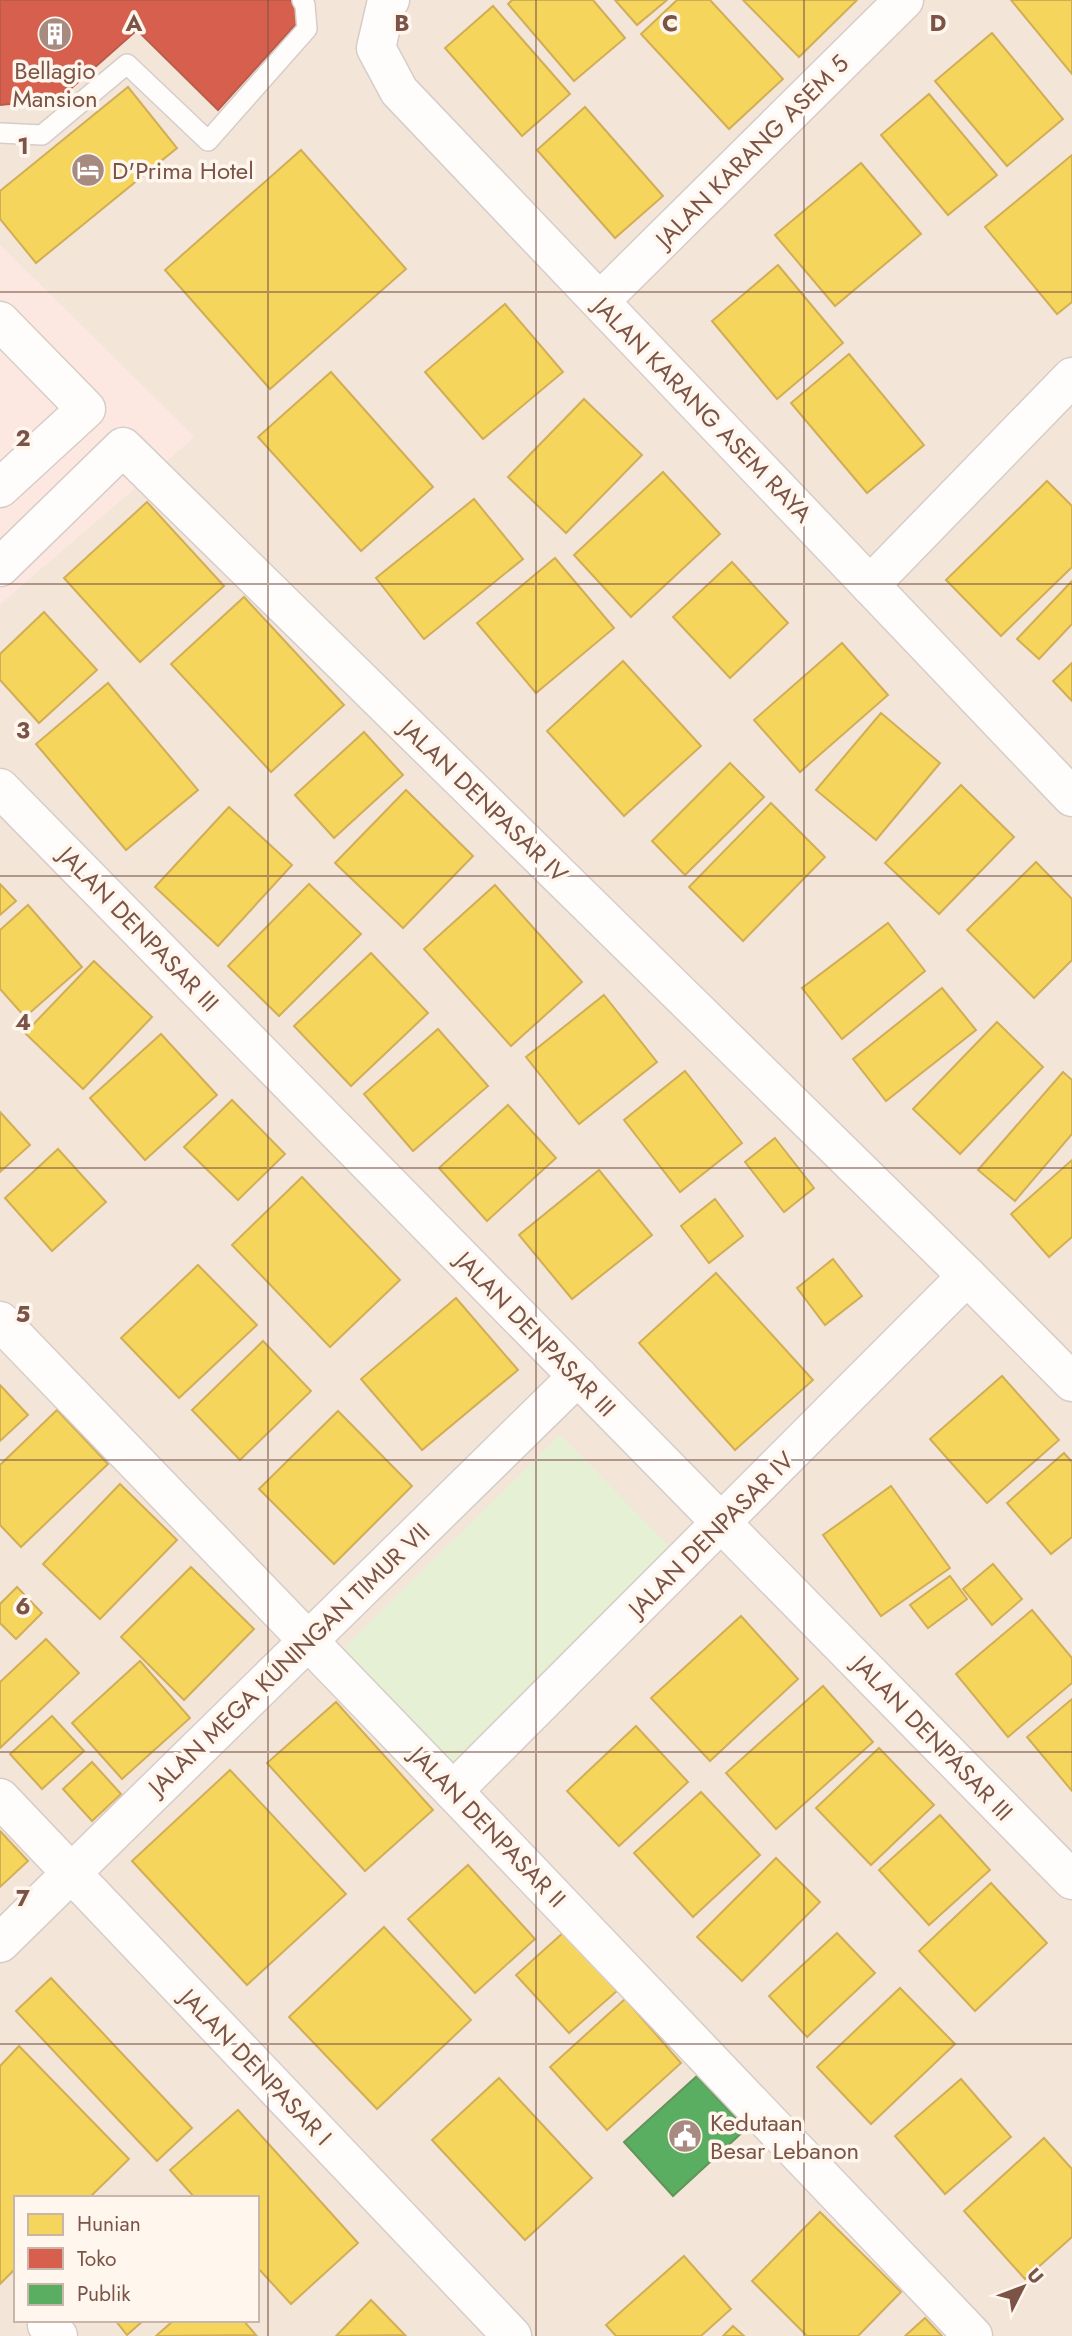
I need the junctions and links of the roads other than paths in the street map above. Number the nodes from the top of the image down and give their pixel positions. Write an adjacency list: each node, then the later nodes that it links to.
1 (302, 0): 4 (lane)
2 (904, 0): 5 (street, JALAN KARANG ASEM 5)
3 (388, 2): 5 (street, JALAN KARANG ASEM RAYA)
4 (0, 133)
5 (600, 302): 10 (street, JALAN KARANG ASEM RAYA)
6 (0, 321): 8 (street)
7 (1072, 377): 10 (street)
8 (0, 488)
9 (0, 567): 13 (street, JALAN DENPASAR IV)
10 (870, 585): 12 (street, JALAN KARANG ASEM RAYA)
11 (0, 788): 15 (street, JALAN DENPASAR III)
12 (1072, 797)
13 (967, 1276): 16 (street, JALAN DENPASAR IV); 17 (street, JALAN DENPASAR IV)
14 (0, 1321): 18 (street, JALAN DENPASAR II)
15 (578, 1376): 17 (street, JALAN DENPASAR III); 18 (street, JALAN MEGA KUNINGAN TIMUR VII)
16 (1072, 1382)
17 (722, 1523): 19 (street, JALAN DENPASAR IV); 22 (street, JALAN DENPASAR III)
18 (308, 1640): 19 (street, JALAN DENPASAR II); 21 (street, JALAN MEGA KUNINGAN TIMUR VII)
19 (453, 1791): 25 (street, JALAN DENPASAR II)
20 (0, 1798): 21 (street, JALAN DENPASAR I)
21 (72, 1873): 23 (street, JALAN MEGA KUNINGAN TIMUR VII); 24 (street, JALAN DENPASAR I)
22 (1072, 1880)
23 (0, 1943)
24 (512, 2336)
25 (973, 2336)

